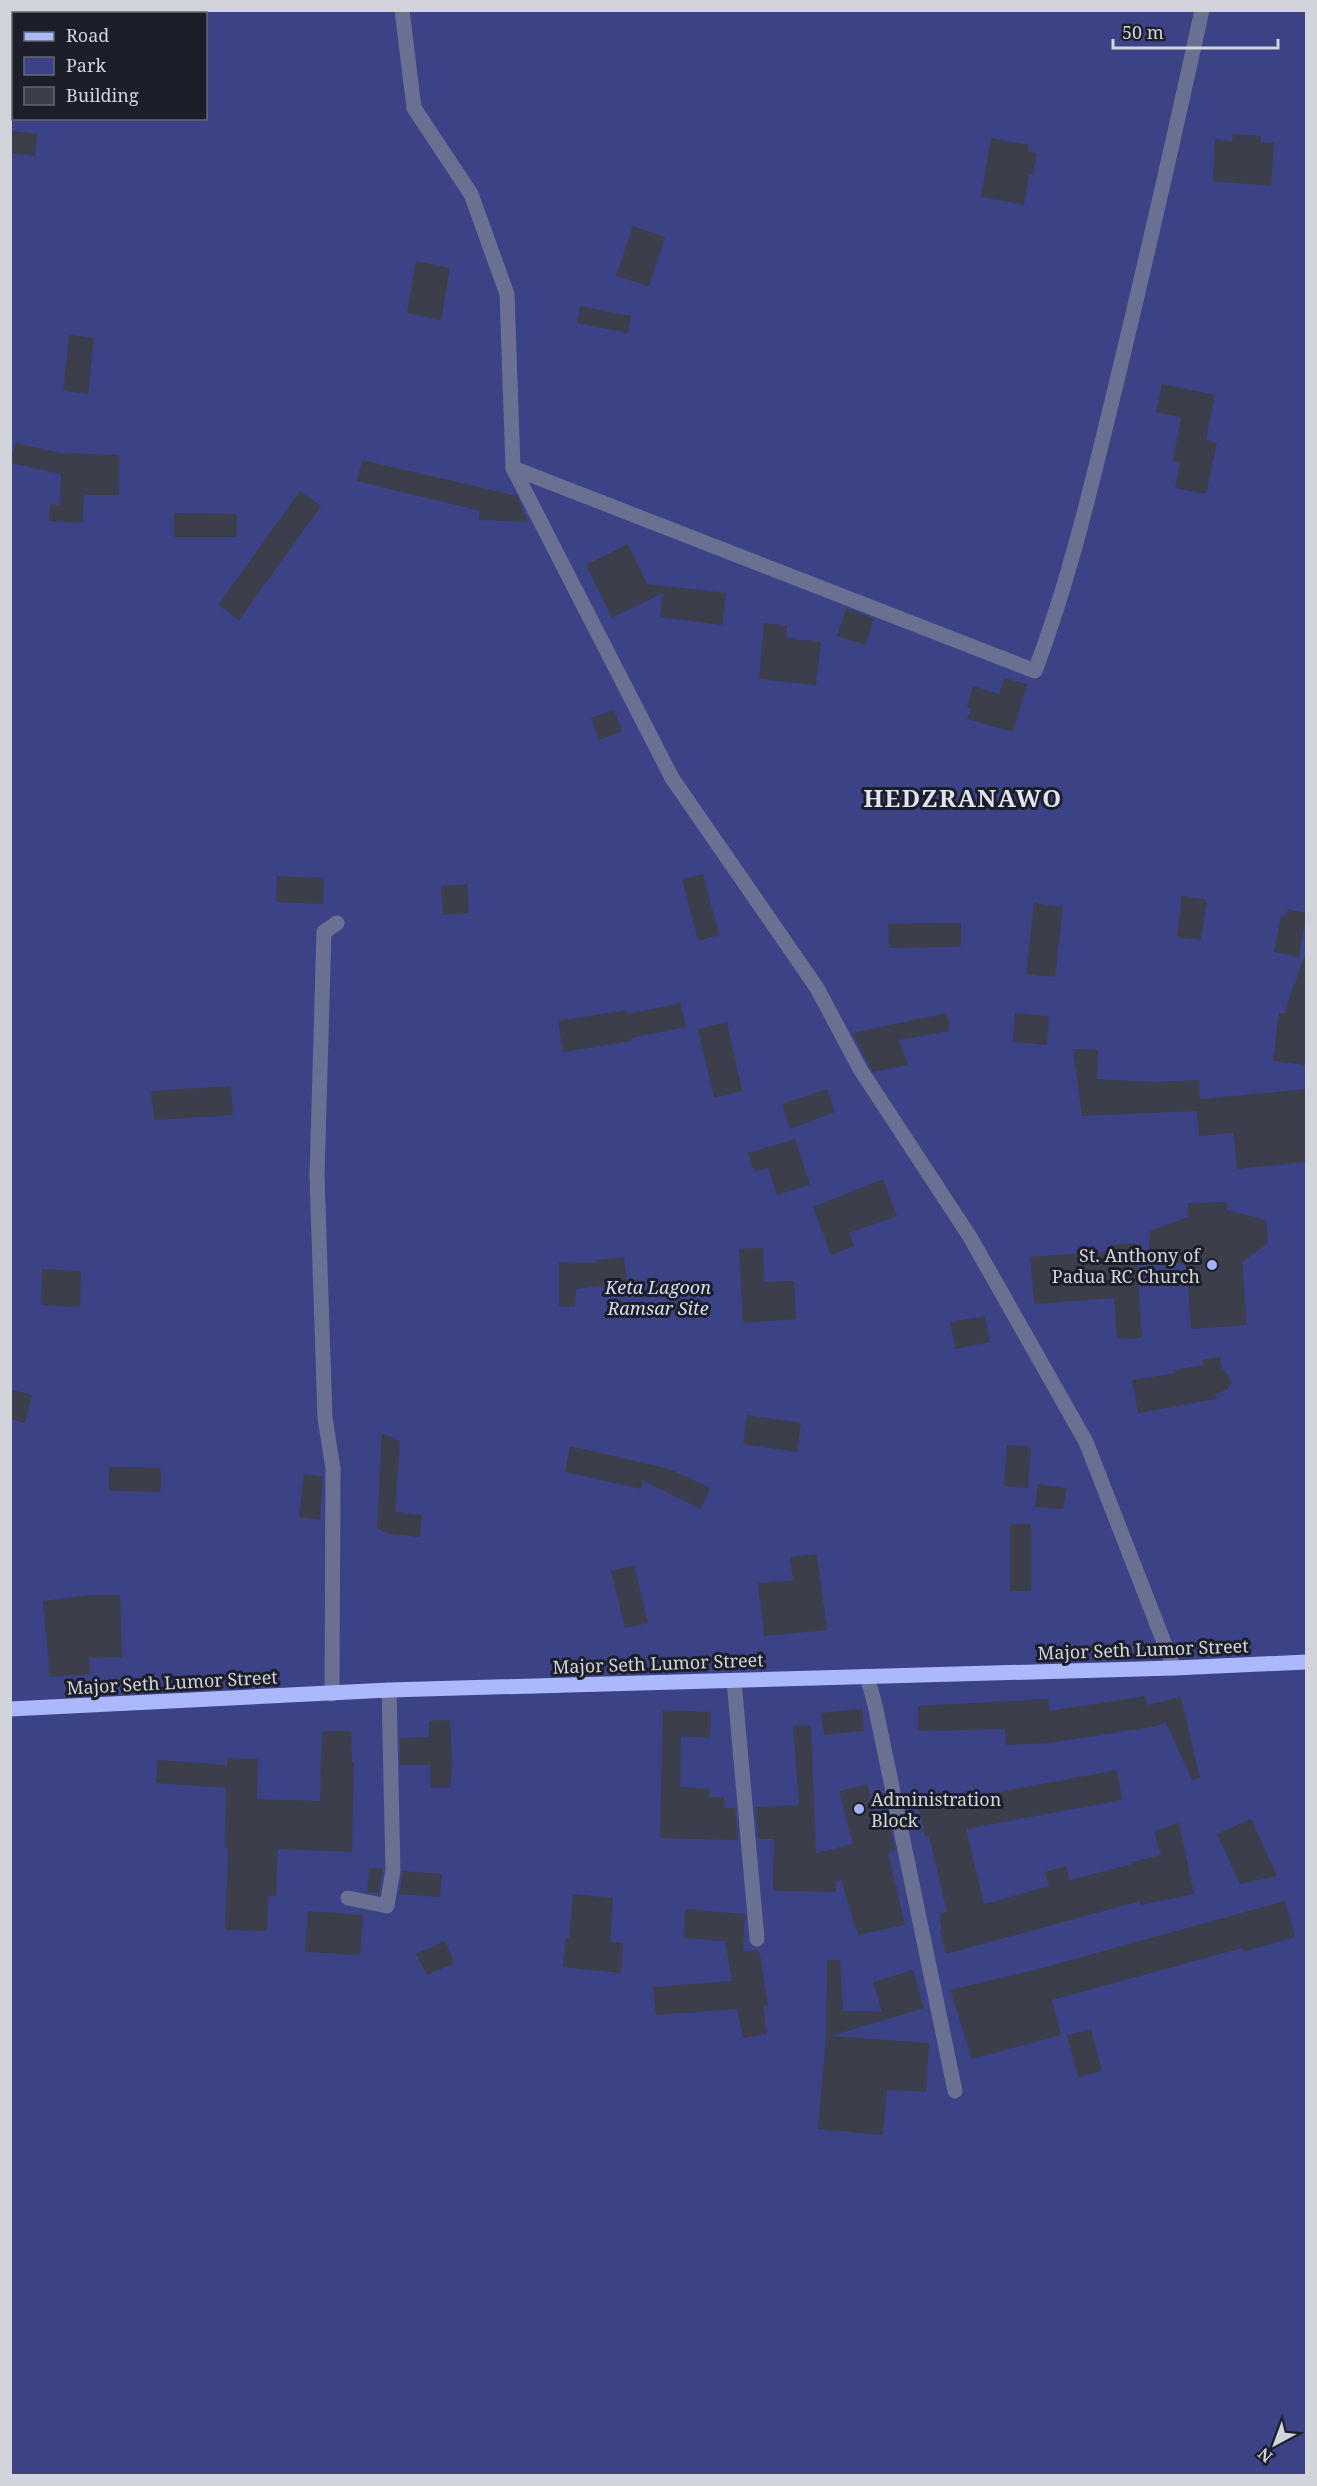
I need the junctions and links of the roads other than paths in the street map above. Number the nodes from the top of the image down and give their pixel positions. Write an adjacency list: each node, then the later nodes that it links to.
1 (402, 10): 3 (street)
2 (1202, 10): 3 (street)
3 (513, 468): 6 (street)
4 (337, 923): 10 (street)
5 (1306, 1662): 6 (main road, Major Seth Lumor Street)
6 (1173, 1668): 7 (main road, Major Seth Lumor Street)
7 (867, 1676): 8 (main road, Major Seth Lumor Street); 14 (street)
8 (734, 1681): 9 (main road, Major Seth Lumor Street); 13 (street)
9 (388, 1690): 10 (main road, Major Seth Lumor Street); 12 (street)
10 (332, 1694): 11 (main road, Major Seth Lumor Street)
11 (10, 1709)
12 (348, 1898)
13 (757, 1939)
14 (955, 2091)

